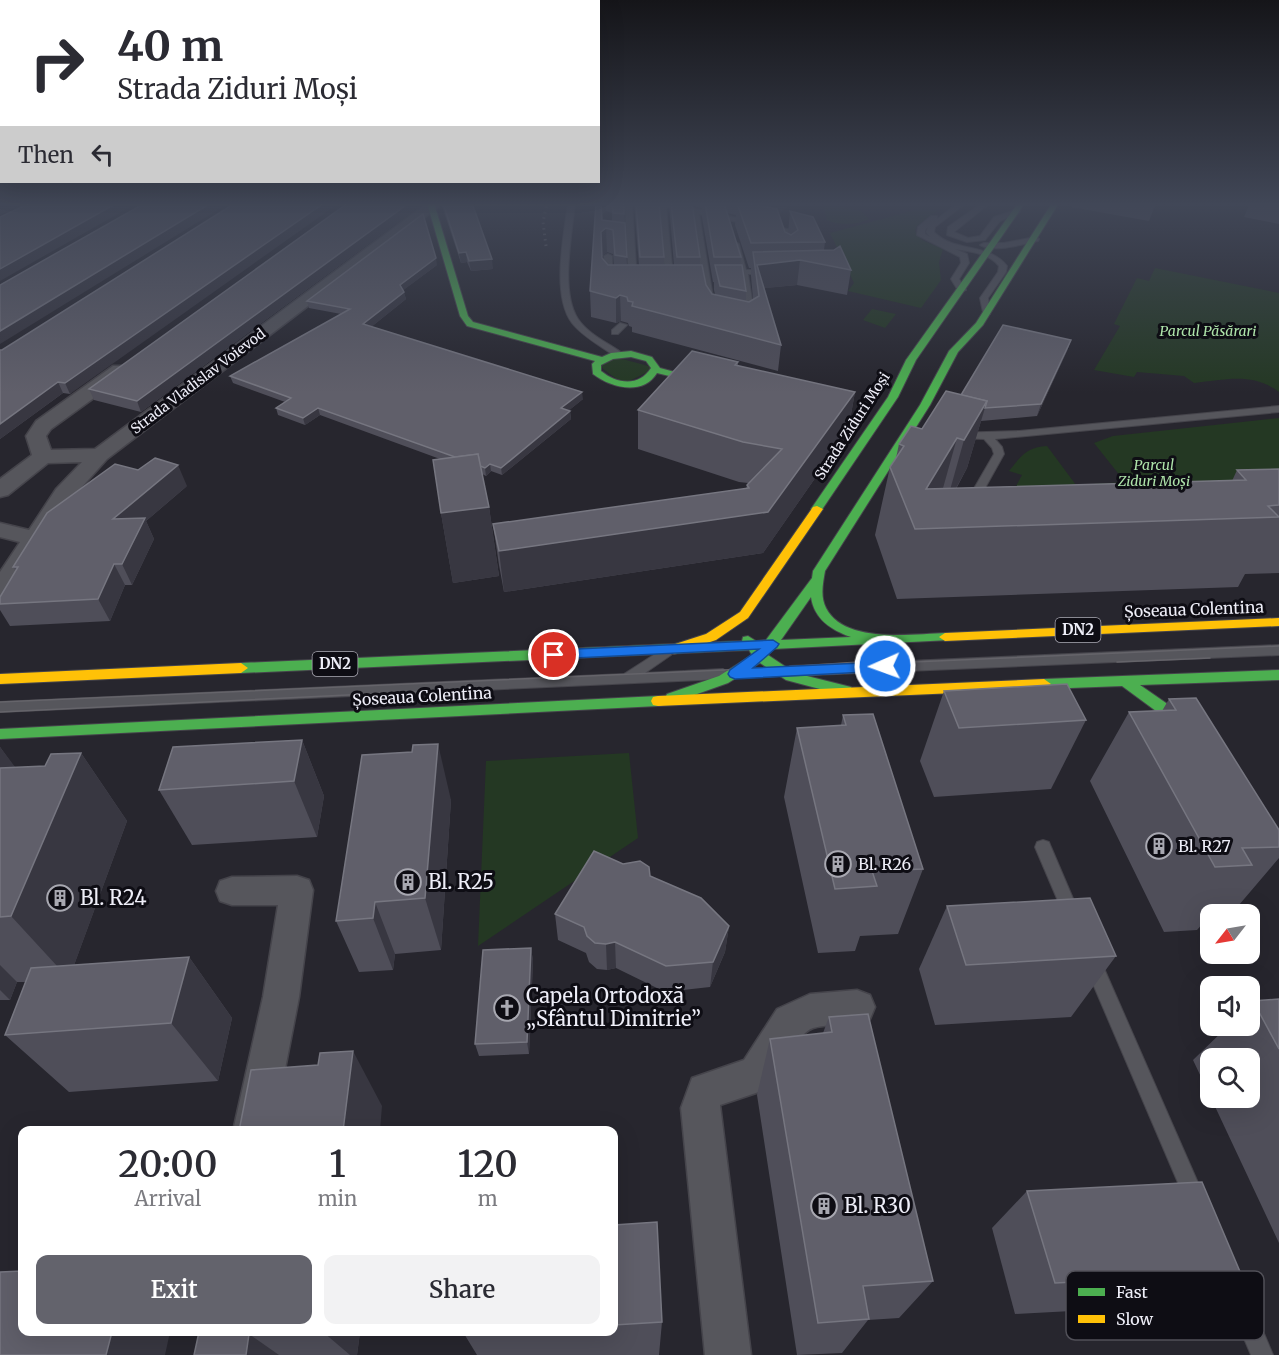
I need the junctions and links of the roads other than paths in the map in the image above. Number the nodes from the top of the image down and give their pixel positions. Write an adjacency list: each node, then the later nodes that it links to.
1 (349, 266): 36 (street, Strada Vladislav Voievod)
2 (449, 266): 27 (main road)
3 (565, 266): 26 (lane)
4 (608, 266): 5 (lane)
5 (630, 266)
6 (668, 266): 17 (lane)
7 (700, 266): 15 (lane)
8 (742, 266): 13 (lane)
9 (963, 266): 20 (lane)
10 (979, 266): 20 (main road, Strada Ziduri Moși)
11 (1002, 266): 21 (lane)
12 (1017, 266): 21 (main road)
13 (744, 272): 14 (lane); 19 (lane)
14 (778, 272)
15 (702, 285): 16 (lane); 22 (lane)
16 (717, 285)
17 (670, 286)
18 (737, 286): 19 (lane)
19 (747, 286): 23 (lane)
20 (962, 290): 33 (main road, Strada Ziduri Moși)
21 (987, 312): 42 (main road)
22 (714, 315)
23 (738, 322)
24 (623, 325): 25 (lane)
25 (615, 332)
26 (619, 355): 27 (main road); 29 (main road)
27 (602, 360): 29 (main road)
28 (130, 362): 37 (street)
29 (656, 370): 30 (main road)
30 (728, 387)
31 (1279, 409): 35 (lane)
32 (861, 417): 33 (main road)
33 (877, 421): 44 (main road, Strada Ziduri Moși)
34 (948, 434): 35 (lane)
35 (987, 436): 39 (lane)
36 (100, 455): 37 (street); 41 (street, Strada Vladislav Voievod)
37 (43, 457): 38 (street)
38 (0, 490)
39 (966, 516)
40 (0, 530): 41 (street)
41 (33, 538): 43 (street, Strada Vladislav Voievod)
42 (815, 580): 46 (main road); 47 (main road)
43 (0, 590)
44 (744, 615): 48 (main road, Șoseaua Colentina); 49 (main road, Șoseaua Colentina)
45 (1279, 622): 46 (main road, Șoseaua Colentina / DN2)
46 (876, 639): 47 (main road, Șoseaua Colentina / DN2)
47 (773, 644): 48 (main road, Șoseaua Colentina / DN2); 51 (main road)
48 (751, 646): 49 (main road, Șoseaua Colentina / DN2); 51 (main road, Șoseaua Colentina)
49 (670, 650): 56 (main road, Șoseaua Colentina / DN2); 57 (lane)
50 (1279, 650): 52 (lane)
51 (759, 657): 52 (main road, Șoseaua Colentina); 53 (main road)
52 (778, 672): 53 (lane); 59 (main road, Șoseaua Colentina)
53 (735, 674): 57 (lane); 60 (main road)
54 (1279, 675): 55 (main road, Șoseaua Colentina)
55 (1176, 678): 58 (main road, Șoseaua Colentina); 58 (main road)
56 (0, 679)
57 (625, 679): 61 (lane)
58 (1123, 680): 59 (main road, Șoseaua Colentina)
59 (846, 691): 60 (main road, Șoseaua Colentina)
60 (658, 701): 62 (main road, Șoseaua Colentina)
61 (0, 707)
62 (0, 734)
63 (1043, 847): 67 (lane)
64 (232, 891): 66 (street)
65 (857, 1007): 71 (street)
66 (254, 1126)
67 (1202, 1214)
68 (1216, 1247): 69 (lane)
69 (1226, 1271)
70 (1256, 1340): 72 (lane)
71 (728, 1355)
72 (1262, 1355)

